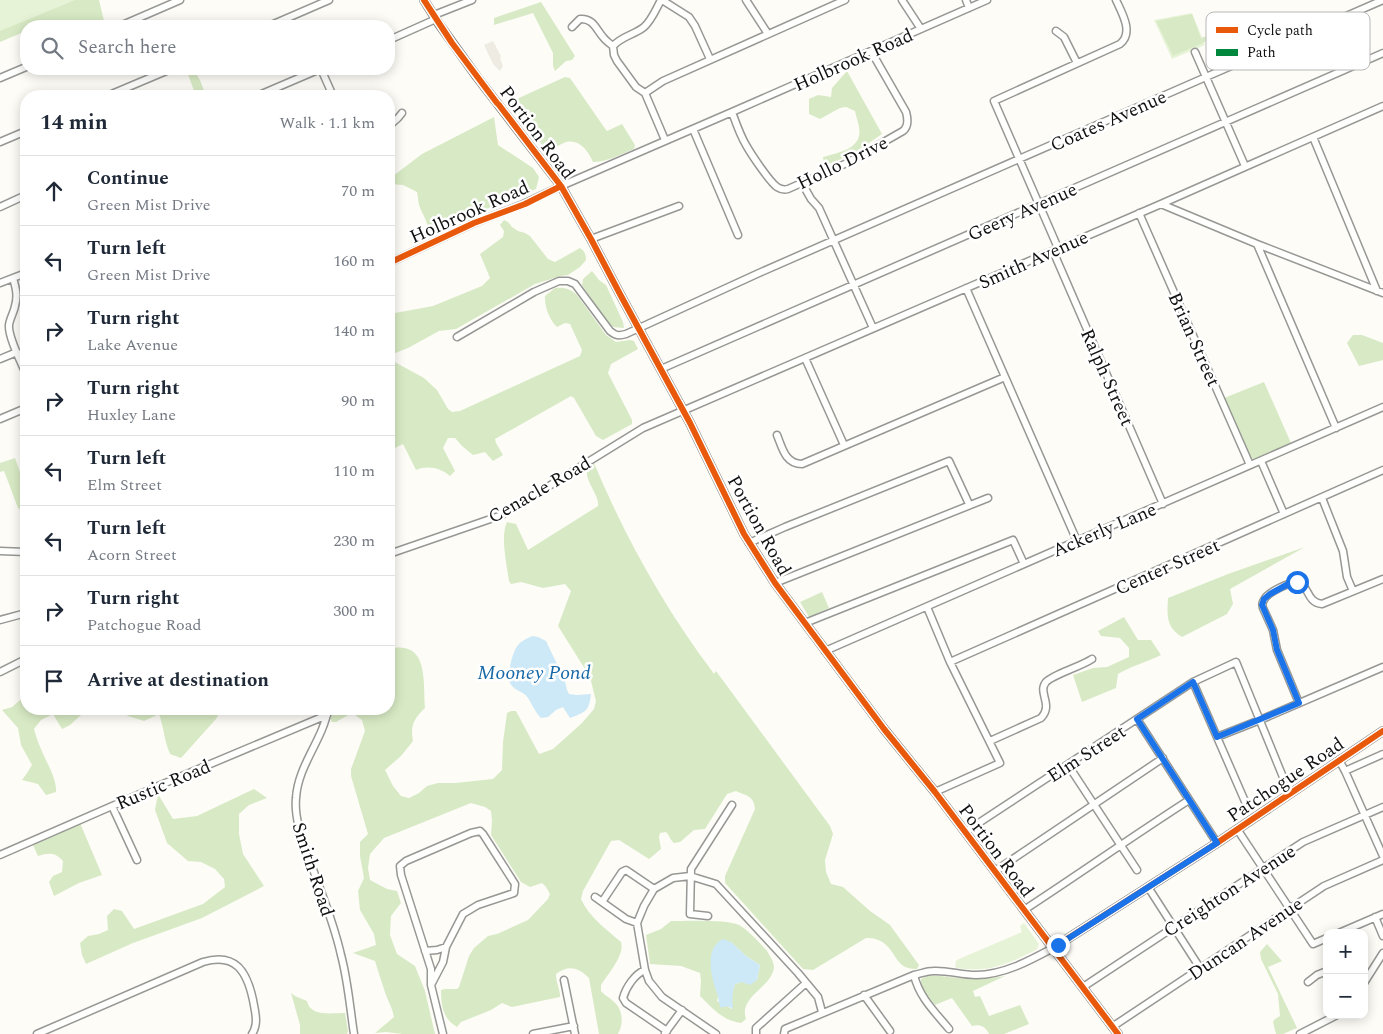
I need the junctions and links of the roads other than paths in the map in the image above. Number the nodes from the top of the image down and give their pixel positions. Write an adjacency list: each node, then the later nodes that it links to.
1 (180, 0): 16 (street)
2 (329, 0): 17 (street)
3 (424, 0): 15 (main road, Portion Road)
4 (472, 0): 15 (street)
5 (661, 0): 23 (street); 28 (street)
6 (746, 0): 21 (street)
7 (845, 0): 21 (street)
8 (902, 0): 19 (street)
9 (966, 0): 13 (street)
10 (987, 0): 13 (street, Holbrook Road)
11 (1116, 0): 29 (street)
12 (1383, 0): 14 (street, Coates Avenue)
13 (970, 8): 19 (street, Holbrook Road)
14 (1355, 12)
15 (435, 17): 22 (street); 55 (main road, Portion Road)
16 (134, 20)
17 (283, 20)
18 (572, 27): 23 (street)
19 (921, 29): 24 (street, Holbrook Road)
20 (1056, 31): 29 (street)
21 (768, 34): 28 (street)
22 (395, 37)
23 (613, 46): 41 (street)
24 (871, 51): 43 (street, Holbrook Road); 54 (street, Hollo Drive)
25 (1195, 52): 36 (street)
26 (1383, 53): 27 (street, Geery Avenue)
27 (1370, 59)
28 (710, 60): 41 (street)
29 (1076, 63): 52 (street, Ralph Street)
30 (20, 70): 37 (street)
31 (1222, 70): 36 (street, Coates Avenue)
32 (1344, 70): 46 (street, Geery Avenue)
33 (157, 75): 38 (street)
34 (307, 75): 39 (street)
35 (324, 75): 40 (street)
36 (1206, 77): 46 (street); 52 (street, Coates Avenue)
37 (0, 78)
38 (121, 90)
39 (271, 90)
40 (330, 90)
41 (644, 93): 50 (street)
42 (1383, 106): 49 (street, Smith Avenue)
43 (732, 112): 47 (street, Holbrook Road); 54 (street, Hollo Drive)
44 (402, 113): 45 (street)
45 (395, 121)
46 (1226, 122): 53 (street); 57 (street, Geery Avenue)
47 (693, 129): 50 (street, Holbrook Road); 62 (street)
48 (20, 134): 51 (street)
49 (1313, 136): 53 (street, Smith Avenue); 73 (street)
50 (665, 140): 55 (street, Holbrook Road)
51 (0, 142)
52 (1020, 159): 57 (street, Ralph Street); 64 (street, Coates Avenue)
53 (1245, 166): 58 (street, Smith Avenue)
54 (802, 183): 64 (street)
55 (561, 186): 63 (main road, Portion Road); 67 (street, Holbrook Road)
56 (20, 198): 60 (street)
57 (1039, 204): 66 (street, Ralph Street); 71 (street, Geery Avenue)
58 (1161, 204): 61 (street, Smith Avenue); 65 (street)
59 (679, 206): 63 (street)
60 (0, 207)
61 (1139, 213): 66 (street, Smith Avenue); 91 (street, Brian Street)
62 (738, 235)
63 (591, 239): 74 (main road, Portion Road)
64 (834, 240): 71 (street); 74 (street, Coates Avenue)
65 (1257, 244): 73 (street); 87 (street)
66 (1056, 250): 72 (street, Smith Avenue); 96 (street, Ralph Street)
67 (395, 260)
68 (20, 275): 69 (street)
69 (13, 278): 70 (street); 77 (street)
70 (0, 284)
71 (854, 284): 75 (street); 81 (street, Geery Avenue)
72 (966, 288): 75 (street, Smith Avenue); 82 (street)
73 (1380, 292)
74 (638, 328): 76 (street, Coates Avenue); 81 (main road, Portion Road)
75 (873, 328): 78 (street, Smith Avenue)
76 (457, 337)
77 (17, 352): 79 (street); 80 (street)
78 (805, 358): 84 (street, Smith Avenue); 89 (street)
79 (0, 359)
80 (20, 359)
81 (661, 369): 84 (main road, Portion Road)
82 (1005, 377): 89 (street); 98 (street)
83 (1383, 407): 87 (street, Ackerly Lane)
84 (682, 410): 99 (main road, Portion Road); 102 (street, Cenacle Road)
85 (20, 411): 86 (street)
86 (0, 419)
87 (1336, 428): 90 (street, Ackerly Lane)
88 (777, 435): 89 (street)
89 (844, 446)
90 (1261, 461): 91 (street, Ackerly Lane); 97 (street)
91 (1250, 465): 96 (street, Ackerly Lane)
92 (1383, 470): 94 (street, Center Street)
93 (988, 498): 95 (street)
94 (1322, 498): 97 (street, Center Street); 106 (street)
95 (969, 504): 99 (street); 105 (street)
96 (1163, 504): 98 (street, Ackerly Lane)
97 (1284, 514): 113 (street, Center Street)
98 (1077, 541): 103 (street, Ackerly Lane)
99 (749, 543): 105 (main road, Portion Road)
100 (0, 551): 101 (street)
101 (20, 552)
102 (395, 552)
103 (1024, 564): 107 (street, Ackerly Lane); 110 (street)
104 (1383, 579): 106 (street)
105 (775, 583): 110 (main road, Portion Road)
106 (1353, 591): 118 (street)
107 (927, 606): 111 (street, Ackerly Lane); 113 (street)
108 (20, 615): 109 (street)
109 (0, 620)
110 (805, 623): 111 (main road, Portion Road)
111 (825, 652): 132 (main road, Portion Road)
112 (1092, 659): 125 (street)
113 (950, 662): 125 (street)
114 (20, 663): 116 (street)
115 (1383, 667): 118 (street)
116 (0, 672)
117 (1193, 682): 121 (street, Elm Street); 122 (street, Elm Street); 124 (street)
118 (1299, 703): 122 (street)
119 (321, 715): 135 (street, Rustic Road)
120 (327, 715): 190 (street, Smith Road)
121 (1137, 719): 127 (street); 129 (street, Elm Street)
122 (1260, 720): 124 (street); 131 (street)
123 (1383, 731): 128 (main road, Patchogue Road)
124 (1217, 737): 137 (street)
125 (990, 741): 132 (street)
126 (1383, 754): 130 (street)
127 (1162, 758): 133 (street); 134 (street)
128 (1339, 760): 130 (street); 140 (main road, Patchogue Road)
129 (1068, 765): 134 (street); 141 (street, Elm Street)
130 (1346, 771): 139 (street)
131 (1285, 782)
132 (935, 792): 141 (main road, Portion Road)
133 (1189, 800): 142 (street); 143 (street)
134 (1093, 805): 143 (street); 149 (street)
135 (112, 806): 144 (street, Rustic Road); 146 (street)
136 (732, 806): 150 (street)
137 (1247, 806)
138 (1383, 807): 139 (street, Creighton Avenue)
139 (1365, 815): 145 (street); 147 (street, Creighton Avenue)
140 (1238, 829): 142 (main road, Patchogue Road); 147 (street)
141 (964, 832): 149 (main road, Portion Road)
142 (1217, 843): 151 (main road, Patchogue Road)
143 (1120, 844): 148 (street); 156 (street)
144 (0, 855)
145 (1383, 858): 155 (street, Duncan Avenue)
146 (137, 860)
147 (1263, 868): 155 (street); 161 (street, Creighton Avenue)
148 (1136, 870)
149 (995, 871): 156 (main road, Portion Road)
150 (690, 876): 152 (street); 158 (street); 176 (street)
151 (1148, 887): 161 (street); 166 (main road, Patchogue Road)
152 (654, 889): 154 (street); 160 (street)
153 (595, 897): 154 (street)
154 (602, 902): 160 (street)
155 (1290, 908): 164 (street); 169 (street, Duncan Avenue)
156 (1024, 910): 166 (main road, Portion Road)
157 (1383, 914): 159 (street)
158 (708, 916)
159 (1375, 917): 162 (street); 163 (street)
160 (637, 923): 170 (street)
161 (1173, 927): 169 (street); 178 (street, Creighton Avenue)
162 (1348, 929)
163 (1383, 936)
164 (1323, 940)
165 (446, 947): 167 (street); 167 (street); 177 (street)
166 (1053, 948): 172 (street); 178 (main road, Portion Road)
167 (425, 951): 177 (street)
168 (1383, 954): 173 (street)
169 (1200, 968): 184 (street, Duncan Avenue)
170 (645, 970): 180 (street); 187 (street)
171 (1323, 973): 175 (street)
172 (914, 975): 179 (street); 185 (street)
173 (1368, 977)
174 (564, 980): 183 (street)
175 (1308, 982)
176 (806, 983): 181 (street); 195 (street)
177 (431, 985): 191 (street)
178 (1083, 987): 184 (main road, Portion Road)
179 (864, 995): 181 (street); 186 (street)
180 (682, 1010): 187 (street); 194 (street)
181 (822, 1012): 196 (street)
182 (1329, 1019): 198 (street)
183 (574, 1026): 192 (street); 193 (street)
184 (1112, 1026): 197 (main road, Portion Road)
185 (949, 1029)
186 (890, 1031)
187 (666, 1032)
188 (37, 1034): 189 (street)
189 (252, 1034)
190 (354, 1034)
191 (443, 1034)
192 (533, 1034)
193 (575, 1034)
194 (716, 1034)
195 (756, 1034)
196 (784, 1034)
197 (1118, 1034)
198 (1300, 1034)

